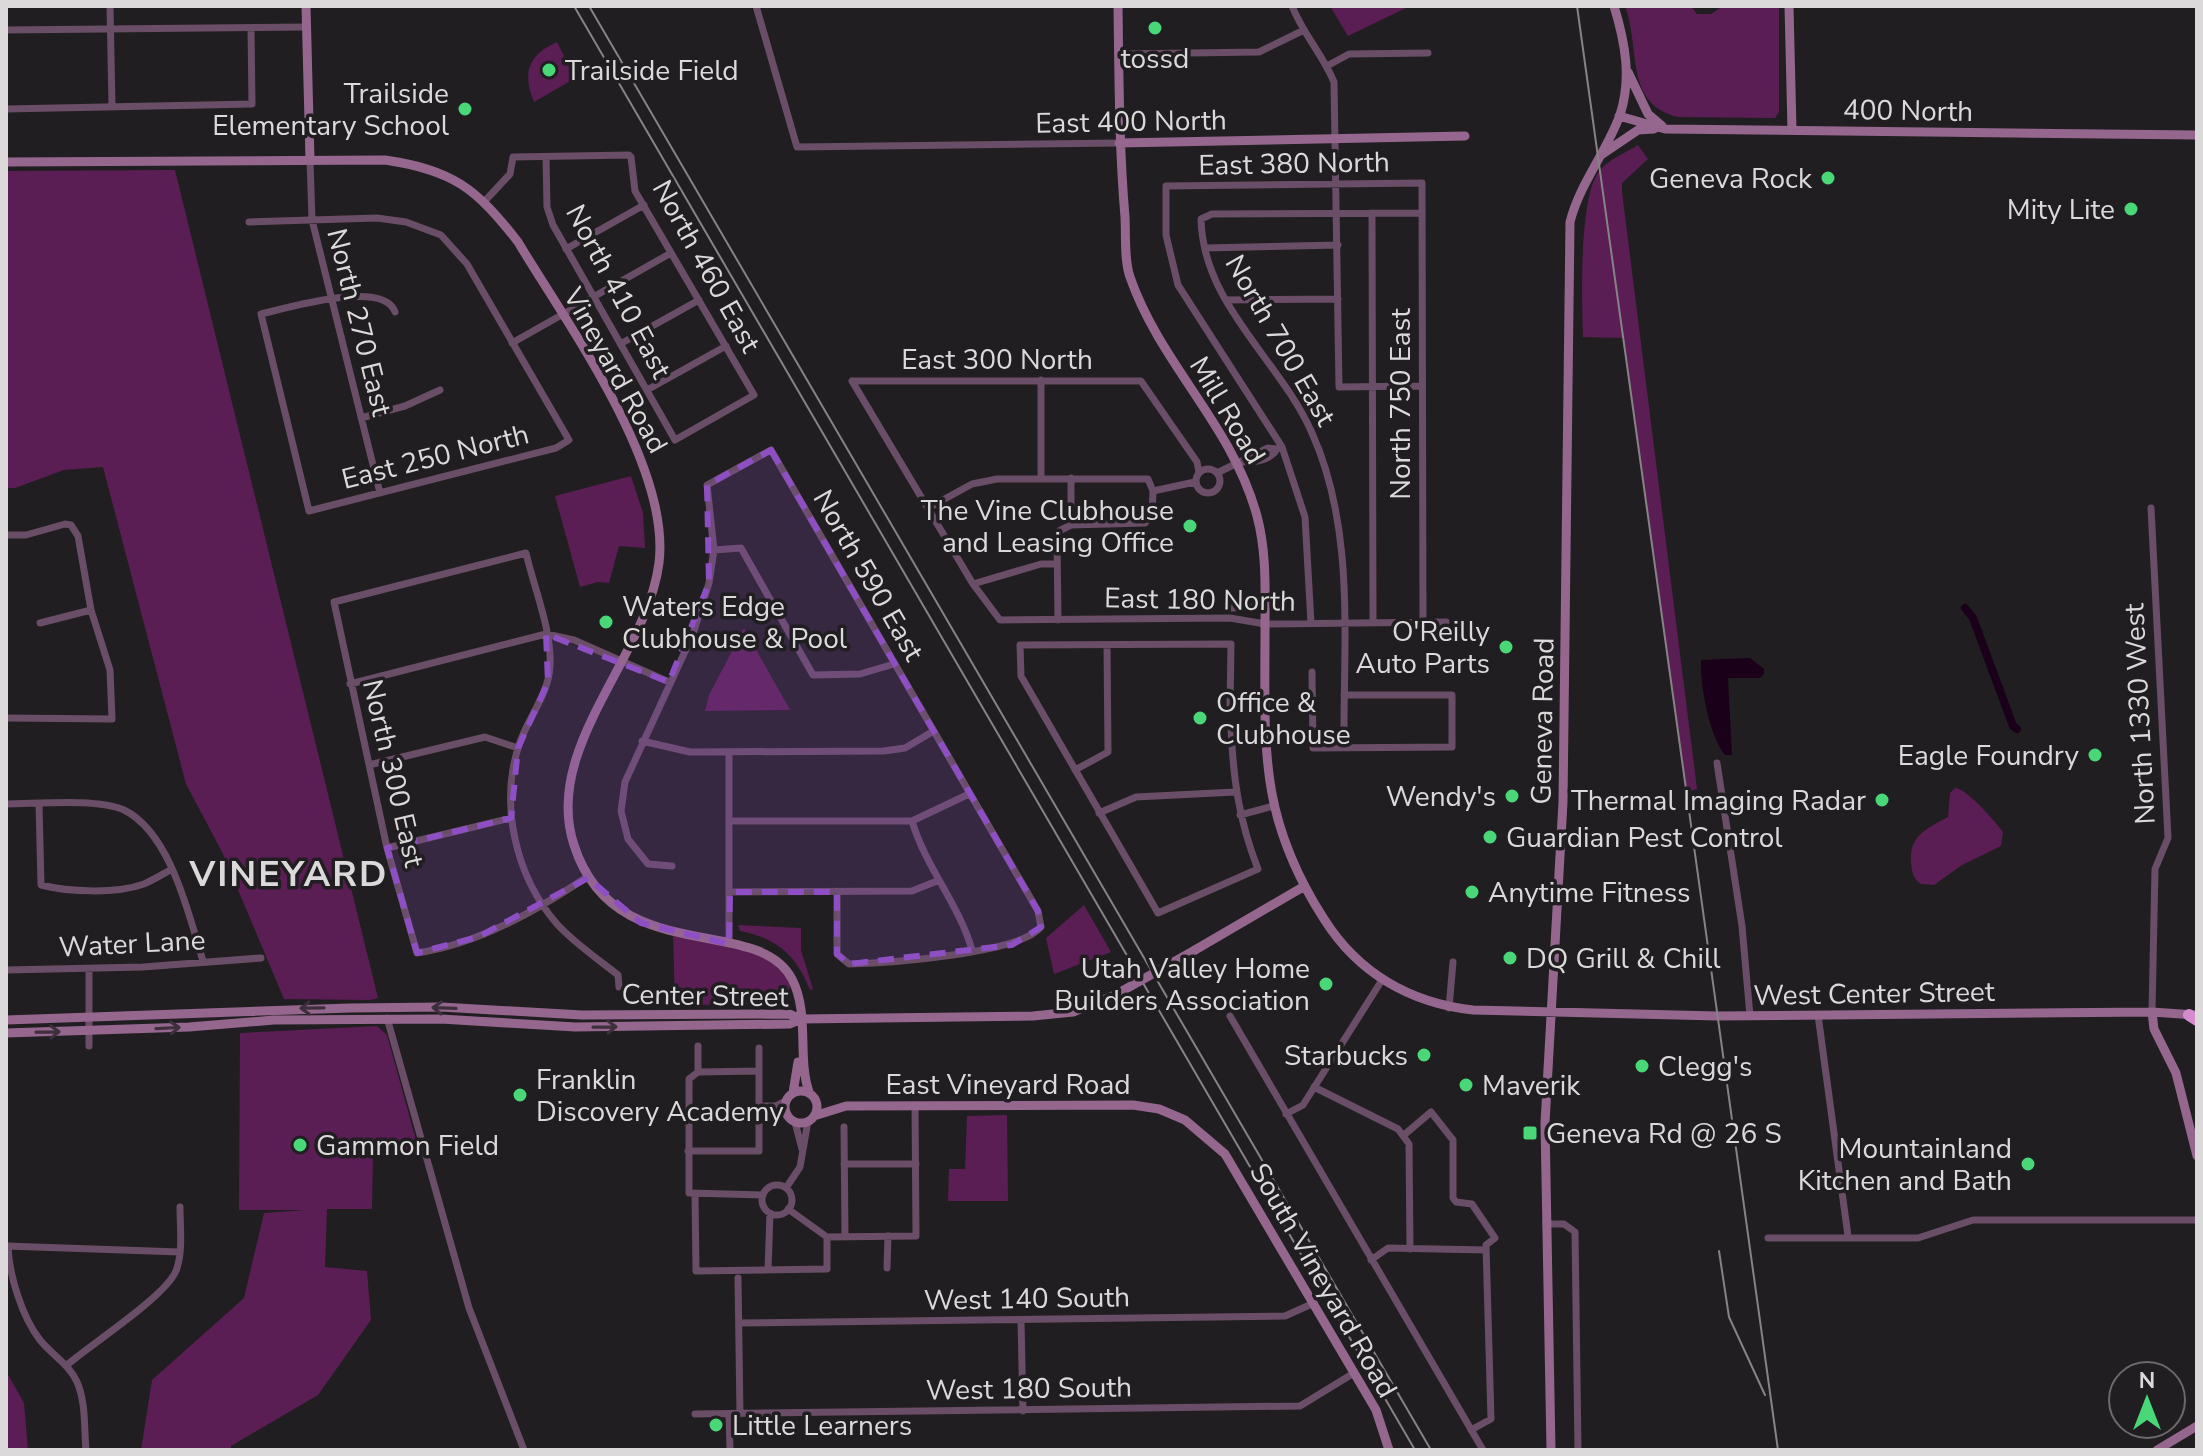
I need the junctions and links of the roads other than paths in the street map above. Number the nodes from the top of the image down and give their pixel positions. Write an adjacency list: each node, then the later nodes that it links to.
1 (110, 6): 10 (street)
2 (306, 6): 8 (main road)
3 (756, 6): 25 (street, East 400 North)
4 (1118, 6): 14 (main road, Mill Road)
5 (1292, 6): 12 (street)
6 (1614, 6): 16 (main road, Geneva Road)
7 (1789, 6): 21 (main road)
8 (306, 27): 9 (street); 28 (main road)
9 (251, 28): 10 (street); 17 (street)
10 (111, 29): 11 (street); 17 (street)
11 (6, 30)
12 (1302, 31): 14 (street); 15 (street)
13 (1428, 53): 15 (street)
14 (1119, 54): 25 (main road, Mill Road)
15 (1327, 66): 24 (street)
16 (1627, 70): 19 (main road, Geneva Road); 20 (main road)
17 (112, 105): 18 (street)
18 (6, 109)
19 (1619, 116): 20 (main road, 400 North); 27 (main road, Geneva Road)
20 (1665, 129): 21 (main road, 400 North); 27 (main road)
21 (1792, 130): 22 (main road, 400 North)
22 (2197, 135)
23 (1465, 136): 24 (main road, East 400 North)
24 (1336, 141): 25 (main road, East 400 North); 31 (street)
25 (1119, 143): 60 (main road, Mill Road)
26 (546, 157): 32 (street); 33 (street, North 460 East); 41 (street, North 410 East)
27 (1598, 157): 135 (main road, Geneva Road)
28 (310, 160): 29 (main road); 32 (main road); 37 (street, North 270 East)
29 (6, 162)
30 (1422, 183): 31 (street, East 380 North); 36 (street, North 750 East)
31 (1338, 184): 34 (street); 81 (street, East 380 North)
32 (483, 203): 49 (main road, Vineyard Road)
33 (644, 205): 41 (street); 42 (street, North 460 East)
34 (1338, 213): 35 (street); 39 (street); 40 (street, North 700 East)
35 (1372, 213): 36 (street); 54 (street)
36 (1422, 213): 55 (street, North 750 East)
37 (312, 220): 38 (street); 43 (street, North 270 East); 50 (street)
38 (249, 222)
39 (1338, 245): 40 (street); 45 (street)
40 (1205, 248): 47 (street, North 700 East)
41 (566, 249): 44 (street, North 410 East)
42 (671, 253): 44 (street); 46 (street, North 460 East)
43 (332, 298): 48 (street); 58 (street, North 270 East); 67 (street, East 250 North)
44 (592, 298): 49 (street); 51 (street, North 410 East)
45 (1338, 299): 47 (street); 54 (street)
46 (699, 300): 51 (street); 52 (street, North 460 East)
47 (1226, 300): 84 (street, North 700 East)
48 (395, 312)
49 (562, 315): 50 (street); 88 (main road, Vineyard Road)
50 (512, 343): 67 (street, East 250 North)
51 (622, 343): 57 (street, North 410 East)
52 (726, 346): 57 (street); 59 (street, North 460 East)
53 (1041, 380): 61 (street, East 300 North); 64 (street); 68 (street, East 300 North)
54 (1373, 386): 55 (street); 82 (street)
55 (1422, 386): 85 (street, North 750 East)
56 (440, 390): 58 (street)
57 (647, 390): 59 (street, North 410 East)
58 (361, 418): 67 (street, North 270 East)
59 (675, 440)
60 (1240, 462): 62 (street); 75 (main road, Mill Road)
61 (1199, 472): 62 (street); 65 (street)
62 (1217, 473): 65 (street)
63 (1071, 478): 64 (street); 66 (street); 70 (street)
64 (1041, 479): 68 (street)
65 (1195, 482): 66 (street)
66 (1153, 491): 70 (street)
67 (380, 493)
68 (930, 507): 74 (street)
69 (2151, 508): 137 (street, North 1330 West)
70 (1071, 525): 73 (street)
71 (6, 535): 77 (street)
72 (714, 550): 89 (street); 89 (street, North 590 East); 91 (street)
73 (1057, 564): 74 (street); 78 (street)
74 (973, 584): 78 (street, East 180 North)
75 (1265, 607): 76 (street, East 180 North); 83 (main road, Mill Road)
76 (1230, 608)
77 (91, 610): 80 (street); 95 (street)
78 (1058, 620): 83 (street, East 180 North)
79 (1446, 622): 85 (street, East 180 North)
80 (40, 623)
81 (1311, 623): 83 (street, East 180 North); 84 (street, East 180 North)
82 (1373, 623): 84 (street, East 180 North); 85 (street, East 180 North)
83 (1265, 624): 109 (main road, Mill Road)
84 (1344, 624): 93 (street, North 700 East)
85 (1423, 624)
86 (546, 634): 88 (street); 92 (street); 92 (street, North 300 East); 99 (street)
87 (1107, 645): 94 (street); 104 (street); 104 (street)
88 (622, 661): 91 (street); 118 (main road, Vineyard Road)
89 (894, 664): 97 (street, North 590 East)
90 (1312, 672): 100 (street)
91 (669, 682): 98 (street)
92 (350, 684): 103 (street, North 300 East)
93 (1344, 695): 100 (street, North 700 East); 100 (street)
94 (1230, 709)
95 (6, 718)
96 (1231, 727): 105 (street)
97 (932, 732): 101 (street); 106 (street, North 590 East)
98 (642, 741): 101 (street); 116 (street)
99 (518, 748): 103 (street); 112 (street)
100 (1344, 748)
101 (729, 752): 113 (street)
102 (1717, 763): 142 (street)
103 (369, 765): 115 (street, North 300 East)
104 (1075, 770): 110 (street)
105 (1235, 792): 110 (street); 111 (street)
106 (969, 794): 114 (street); 125 (street, North 590 East)
107 (6, 804): 108 (street)
108 (39, 804): 117 (street); 117 (street)
109 (1273, 806): 111 (street); 120 (main road, Mill Road)
110 (1099, 813): 111 (street)
111 (1240, 815)
112 (511, 818): 115 (street); 123 (street)
113 (730, 821): 114 (street); 121 (street)
114 (912, 821): 119 (street)
115 (387, 848): 123 (street, North 300 East)
116 (672, 866)
117 (172, 869): 127 (street)
118 (587, 877): 123 (street); 124 (main road, Vineyard Road)
119 (937, 881): 122 (street); 125 (street)
120 (1303, 887): 131 (main road, Mill Road); 145 (main road, Center Street, bridge)
121 (730, 892): 122 (street); 124 (street)
122 (837, 892): 125 (street)
123 (542, 904): 132 (street)
124 (729, 944): 145 (main road, Vineyard Road)
125 (972, 950)
126 (261, 958): 127 (street, Water Lane)
127 (203, 961): 129 (street, Water Lane)
128 (1453, 962): 134 (street)
129 (89, 969): 130 (street, Water Lane); 143 (street)
130 (6, 970)
131 (1382, 980): 134 (main road, West Center Street); 156 (street)
132 (619, 987)
133 (387, 1007): 136 (main road, Center Street, one-way to 133); 143 (main road, Center Street, one-way to 143); 144 (street)
134 (1449, 1008): 135 (main road, West Center Street)
135 (1551, 1010): 142 (main road, West Center Street); 180 (main road, Geneva Road)
136 (528, 1012): 138 (main road, Center Street); 147 (main road)
137 (2152, 1012): 139 (main road, West Center Street); 140 (main road, West Center Street); 170 (main road)
138 (566, 1014): 145 (main road, Center Street); 148 (main road)
139 (1818, 1015): 142 (main road, West Center Street); 182 (street)
140 (2195, 1015)
141 (1230, 1016): 162 (street)
142 (1750, 1016)
143 (90, 1019): 146 (main road, Center Street); 149 (street)
144 (387, 1019): 147 (main road, Center Street); 149 (main road, Center Street, one-way to 144); 207 (street)
145 (801, 1019): 148 (main road, Center Street, one-way to 145); 157 (main road); 158 (main road)
146 (6, 1020)
147 (482, 1021): 148 (main road, Center Street)
148 (575, 1027)
149 (90, 1032): 150 (main road, Center Street, one-way to 149); 151 (street)
150 (6, 1033)
151 (89, 1046)
152 (698, 1046): 155 (street)
153 (759, 1048): 154 (street)
154 (759, 1071): 155 (street); 160 (street)
155 (698, 1072): 169 (street)
156 (1314, 1087): 162 (street); 166 (street)
157 (811, 1094): 158 (main road); 161 (main road, East Vineyard Road); 163 (main road)
158 (785, 1103): 160 (street); 164 (main road)
159 (915, 1105): 161 (main road, East Vineyard Road); 167 (main road, East Vineyard Road); 172 (street)
160 (759, 1106): 169 (street)
161 (846, 1106): 163 (main road, East Vineyard Road)
162 (1286, 1114): 190 (street)
163 (811, 1118): 164 (main road, East Vineyard Road); 168 (street)
164 (795, 1122): 168 (street)
165 (844, 1127): 171 (street)
166 (1404, 1135): 187 (street); 188 (street)
167 (1210, 1138): 194 (main road, South Vineyard Road)
168 (802, 1149): 173 (street)
169 (688, 1151): 174 (street)
170 (2197, 1156)
171 (844, 1164): 172 (street); 184 (street)
172 (916, 1164): 181 (street)
173 (786, 1188): 175 (street); 177 (street)
174 (692, 1193): 175 (street); 192 (street)
175 (763, 1195): 178 (street)
176 (180, 1207): 189 (street)
177 (788, 1209): 178 (street); 183 (street)
178 (770, 1213): 192 (street)
179 (2197, 1220): 182 (street)
180 (1546, 1224): 211 (main road, Geneva Road); 212 (street)
181 (888, 1236): 184 (street); 191 (street)
182 (1848, 1236): 185 (street)
183 (827, 1237): 184 (street); 192 (street)
184 (845, 1237)
185 (1768, 1238)
186 (7, 1246): 189 (street); 197 (street)
187 (1410, 1249): 188 (street); 190 (street)
188 (1486, 1250): 204 (street)
189 (180, 1252): 197 (street)
190 (1371, 1260): 204 (street)
191 (887, 1268)
192 (768, 1270)
193 (738, 1278): 196 (street)
194 (1314, 1303): 195 (street, West 140 South); 198 (main road, South Vineyard Road)
195 (1021, 1321): 196 (street, West 140 South); 199 (street)
196 (739, 1323): 202 (street)
197 (67, 1365): 206 (street)
198 (1354, 1373): 199 (street, West 180 South); 209 (main road, South Vineyard Road)
199 (1023, 1411): 202 (street, West 180 South)
200 (695, 1414): 201 (street, West 180 South)
201 (729, 1414): 202 (street, West 180 South); 208 (street)
202 (740, 1414)
203 (2197, 1426): 205 (main road)
204 (1471, 1430): 210 (street)
205 (2171, 1446): 213 (main road)
206 (86, 1450)
207 (524, 1450)
208 (730, 1450)
209 (1389, 1450)
210 (1483, 1450)
211 (1551, 1450)
212 (1578, 1450)
213 (2157, 1450)

